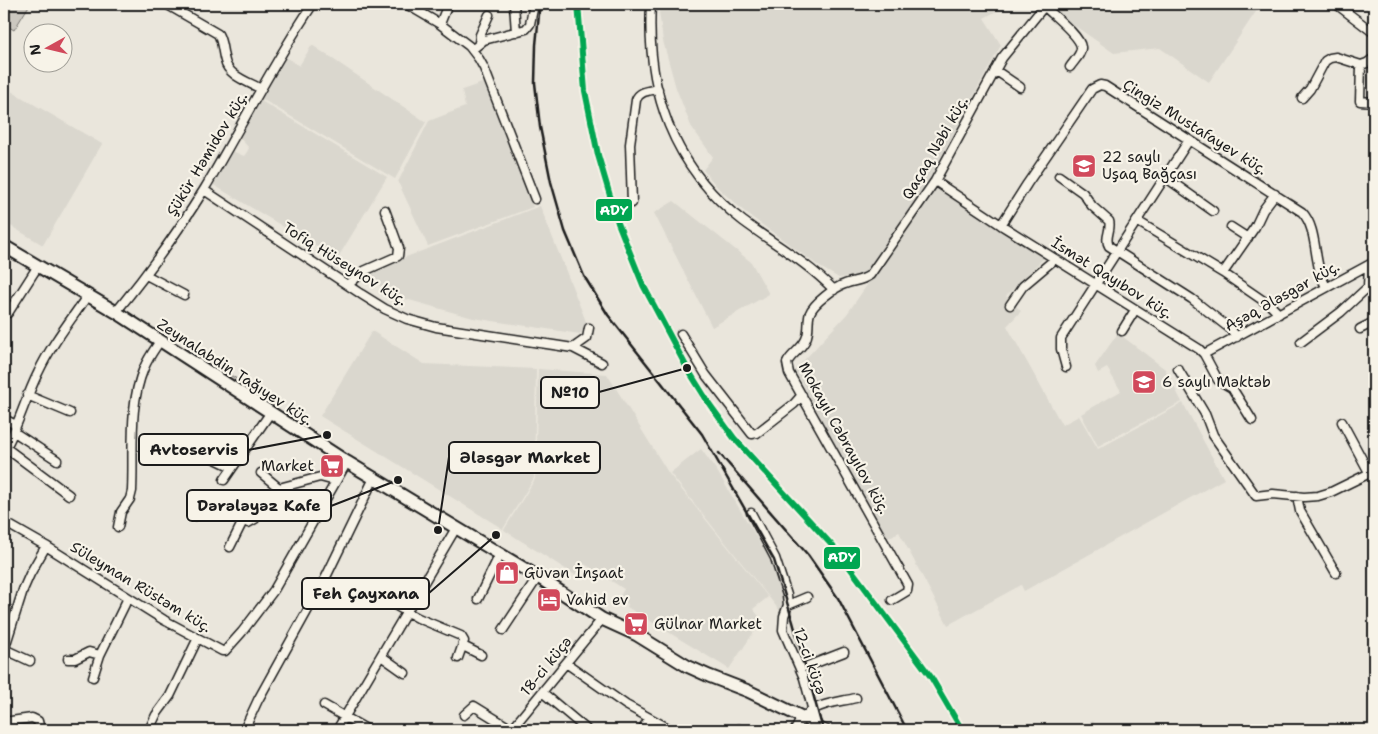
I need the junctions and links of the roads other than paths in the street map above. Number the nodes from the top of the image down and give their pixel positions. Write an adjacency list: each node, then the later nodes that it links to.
1 (166, 4): 21 (street)
2 (313, 4): 21 (street, Şükür Həmidov küç.)
3 (406, 4): 11 (street)
4 (448, 4): 11 (street)
5 (514, 4): 13 (street)
6 (534, 4): 13 (street)
7 (651, 4): 22 (street)
8 (1336, 4): 12 (street)
9 (1045, 5): 18 (street); 19 (street, Qaçaq Nəbi küç.)
10 (489, 15): 14 (street)
11 (440, 24): 15 (street)
12 (1374, 29)
13 (516, 32): 14 (street)
14 (479, 43): 15 (street)
15 (473, 49): 31 (street)
16 (1374, 58): 17 (street)
17 (1360, 65): 23 (street); 24 (street)
18 (1070, 67)
19 (995, 70): 20 (street); 28 (street, Qaçaq Nəbi küç.)
20 (1020, 87)
21 (261, 89): 29 (street, Şükür Həmidov küç.)
22 (658, 89): 32 (street); 50 (street)
23 (1302, 98)
24 (1374, 102)
25 (1189, 140): 27 (street); 30 (street, Çingiz Mustafayev küç.); 36 (street, Çingiz Mustafayev küç.)
26 (1059, 176): 40 (street)
27 (1165, 177): 34 (street); 35 (street)
28 (934, 181): 36 (street, İsmət Qayıbov küç.); 50 (street, Qaçaq Nəbi küç.)
29 (204, 190): 46 (street, Şükür Həmidov küç.); 47 (street, Tofiq Hüseynov küç.)
30 (1275, 194): 38 (street); 49 (street, Çingiz Mustafayev küç.)
31 (535, 199)
32 (632, 203)
33 (385, 210): 47 (street)
34 (1212, 211)
35 (1137, 221): 40 (street); 44 (street)
36 (1001, 225): 41 (street, İsmət Qayıbov küç.)
37 (1231, 227): 38 (street)
38 (1248, 238): 44 (street)
39 (4, 246): 43 (street, Zeynalabdin Tağıyev küç.)
40 (1117, 252): 48 (street); 63 (street)
41 (1055, 259): 48 (street, İsmət Qayıbov küç.); 53 (street)
42 (1371, 264): 45 (street); 49 (street, Aşəq Ələsgər küç.); 65 (street)
43 (38, 266): 51 (street, Zeynalabdin Tağıyev küç.); 56 (street)
44 (1223, 273): 57 (street)
45 (1374, 274)
46 (146, 275): 52 (street); 55 (street, Şükür Həmidov küç.)
47 (348, 285): 66 (street, Tofiq Hüseynov küç.)
48 (1095, 285): 54 (street, İsmət Qayıbov küç.); 69 (street)
49 (1326, 286): 57 (street, Aşəq Ələsgər küç.)
50 (834, 290): 72 (street, Mokayıl Cəbrayılov küç.)
51 (88, 295): 55 (street, Zeynalabdin Tağıyev küç.); 71 (street)
52 (184, 295)
53 (1010, 306)
54 (1135, 310): 61 (street); 67 (street, İsmət Qayıbov küç.)
55 (116, 312): 64 (street, Zeynalabdin Tağıyev küç.)
56 (8, 313)
57 (1279, 314): 63 (street, Aşəq Ələsgər küç.)
58 (1374, 322): 60 (street)
59 (589, 328): 66 (street)
60 (1360, 329)
61 (1122, 331)
62 (681, 334): 72 (street)
63 (1237, 337): 67 (street, Aşəq Ələsgər küç.)
64 (160, 341): 73 (street, Zeynalabdin Tağıyev küç.); 96 (street)
65 (1302, 342)
66 (573, 348): 68 (street, Tofiq Hüseynov küç.)
67 (1204, 354): 76 (street, İsmət Qayıbov küç.)
68 (602, 363)
69 (1066, 367)
70 (1178, 369): 91 (street)
71 (28, 395): 74 (street); 78 (street)
72 (802, 395): 107 (street, Mokayıl Cəbrayılov küç.)
73 (271, 412): 82 (street, Zeynalabdin Tağıyev küç.); 83 (street)
74 (70, 413)
75 (4, 419): 78 (street)
76 (1252, 420)
77 (1342, 422): 85 (street)
78 (15, 428): 79 (street); 81 (street)
79 (5, 450): 90 (street)
80 (209, 456): 83 (street)
81 (57, 460)
82 (347, 462): 86 (street, Zeynalabdin Tağıyev küç.); 88 (street, Süleyman Rüstəm küç.)
83 (232, 467): 87 (street)
84 (261, 473): 89 (street)
85 (1372, 473): 91 (street)
86 (374, 478): 97 (street, Zeynalabdin Tağıyev küç.); 141 (street)
87 (224, 480)
88 (335, 481): 89 (street); 114 (street, Süleyman Rüstəm küç.)
89 (280, 488): 94 (street)
90 (69, 495)
91 (1298, 496): 101 (street)
92 (751, 513): 108 (street, 12-ci küçə)
93 (195, 516): 94 (street)
94 (243, 521): 99 (street)
95 (4, 522): 98 (street, Süleyman Rüstəm küç.)
96 (118, 526)
97 (456, 528): 100 (street, Zeynalabdin Tağıyev küç.); 109 (street)
98 (46, 546): 105 (street, Süleyman Rüstəm küç.); 112 (street)
99 (230, 547)
100 (500, 554): 102 (street, Zeynalabdin Tağıyev küç.); 106 (street)
101 (1336, 573)
102 (538, 577): 111 (street, Zeynalabdin Tağıyev küç.); 113 (street)
103 (380, 597): 109 (street)
104 (808, 597): 108 (street)
105 (128, 598): 114 (street, Süleyman Rüstəm küç.); 118 (street)
106 (478, 600)
107 (892, 600)
108 (788, 605): 125 (street, 12-ci küçə)
109 (407, 612): 115 (street); 120 (street)
110 (4, 619): 112 (street)
111 (602, 619): 124 (street, 18-ci küçə); 135 (street, Zeynalabdin Tağıyev küç.)
112 (13, 622): 116 (street)
113 (503, 630)
114 (198, 638): 140 (street)
115 (463, 646): 119 (street); 121 (street)
116 (4, 650): 123 (street)
117 (844, 652): 125 (street)
118 (100, 655): 122 (street); 127 (street)
119 (480, 655)
120 (381, 656): 126 (street); 133 (street)
121 (458, 658)
122 (68, 659)
123 (30, 661)
124 (566, 663): 128 (street, 18-ci küçə); 134 (street)
125 (800, 670): 131 (street, 12-ci küçə)
126 (405, 673)
127 (93, 677)
128 (542, 692): 144 (street, 18-ci küçə); 145 (street)
129 (856, 698): 131 (street)
130 (324, 705): 133 (street)
131 (813, 709): 135 (street); 138 (street, 12-ci küçə)
132 (464, 715): 144 (street)
133 (345, 717): 142 (street); 143 (street)
134 (649, 718): 137 (street); 146 (street)
135 (802, 718): 138 (street, Zeynalabdin Tağıyev küç.); 147 (street)
136 (4, 722): 139 (street)
137 (668, 728)
138 (821, 729)
139 (40, 730)
140 (150, 730)
141 (244, 730)
142 (337, 730)
143 (368, 730)
144 (512, 730)
145 (586, 730)
146 (642, 730)
147 (795, 730)

